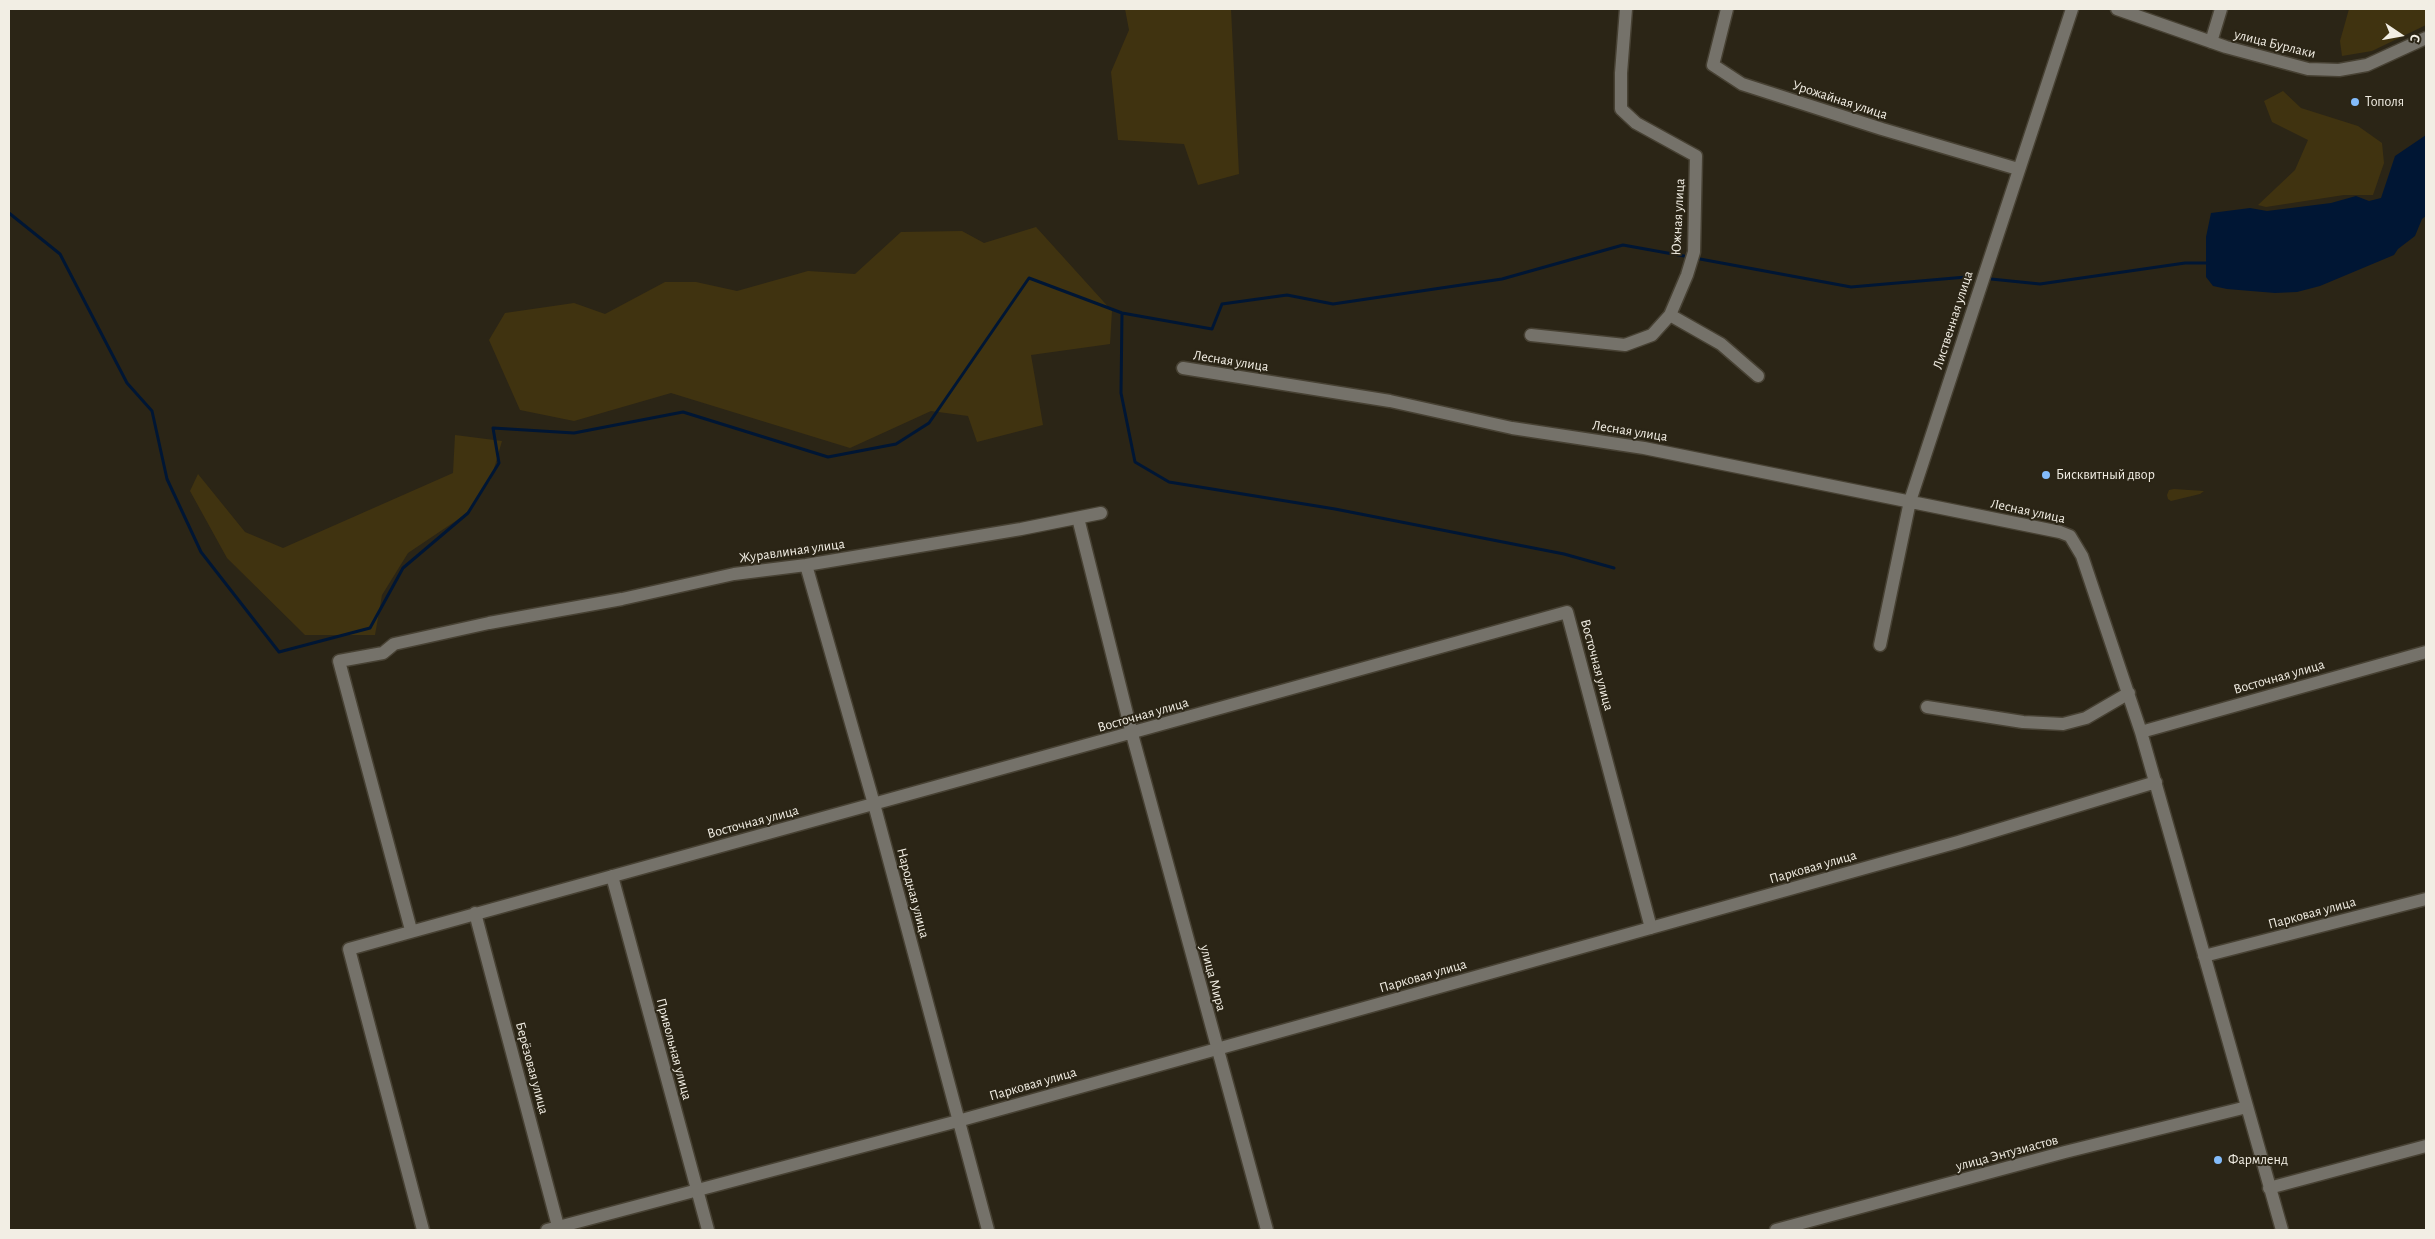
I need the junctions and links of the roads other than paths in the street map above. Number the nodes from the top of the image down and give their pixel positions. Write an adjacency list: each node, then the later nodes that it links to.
1 (1626, 9): 9 (street, Южная улица)
2 (1727, 9): 8 (street, Урожайная улица)
3 (2072, 9): 8 (street, Лиственная улица)
4 (2117, 9): 7 (street, улица Бурлаки)
5 (2221, 9): 7 (street)
6 (2426, 38): 7 (street, улица Бурлаки)
7 (2211, 42)
8 (2018, 169): 13 (street, Лиственная улица)
9 (1670, 315): 10 (street, Южная улица); 12 (street)
10 (1531, 335)
11 (1183, 368): 13 (street, Лесная улица)
12 (1758, 376)
13 (1910, 501): 17 (street, Лиственная улица); 19 (street, Лесная улица)
14 (1101, 513): 15 (street, Журавлиная улица)
15 (1078, 518): 16 (street, Журавлиная улица); 22 (street, улица Мира)
16 (806, 565): 24 (street, Народная улица); 29 (street, Журавлиная улица)
17 (1880, 645)
18 (2426, 652): 21 (street, Восточная улица)
19 (2129, 693): 20 (street); 21 (street)
20 (1927, 707)
21 (2141, 732): 23 (street)
22 (1132, 734): 24 (street, Восточная улица); 28 (street, Восточная улица); 31 (street, улица Мира)
23 (2156, 782): 28 (street, Парковая улица); 30 (street)
24 (874, 804): 25 (street, Восточная улица); 33 (street, Народная улица)
25 (612, 876): 27 (street, Восточная улица); 36 (street, Привольная улица)
26 (2426, 899): 30 (street, Парковая улица)
27 (475, 913): 29 (street, Восточная улица); 37 (street, Берёзовая улица)
28 (1651, 928): 31 (street, Парковая улица)
29 (411, 930): 38 (street, Восточная улица)
30 (2204, 956): 32 (street)
31 (1216, 1049): 33 (street, Парковая улица); 41 (street, улица Мира)
32 (2247, 1107): 35 (street); 42 (street, улица Энтузиастов)
33 (958, 1121): 36 (street, Парковая улица); 40 (street, Народная улица)
34 (2426, 1146): 35 (street)
35 (2269, 1188): 43 (street)
36 (696, 1190): 37 (street, Парковая улица); 39 (street, Привольная улица)
37 (555, 1229)
38 (423, 1230)
39 (708, 1230)
40 (988, 1230)
41 (1267, 1230)
42 (1776, 1230)
43 (2282, 1230)

